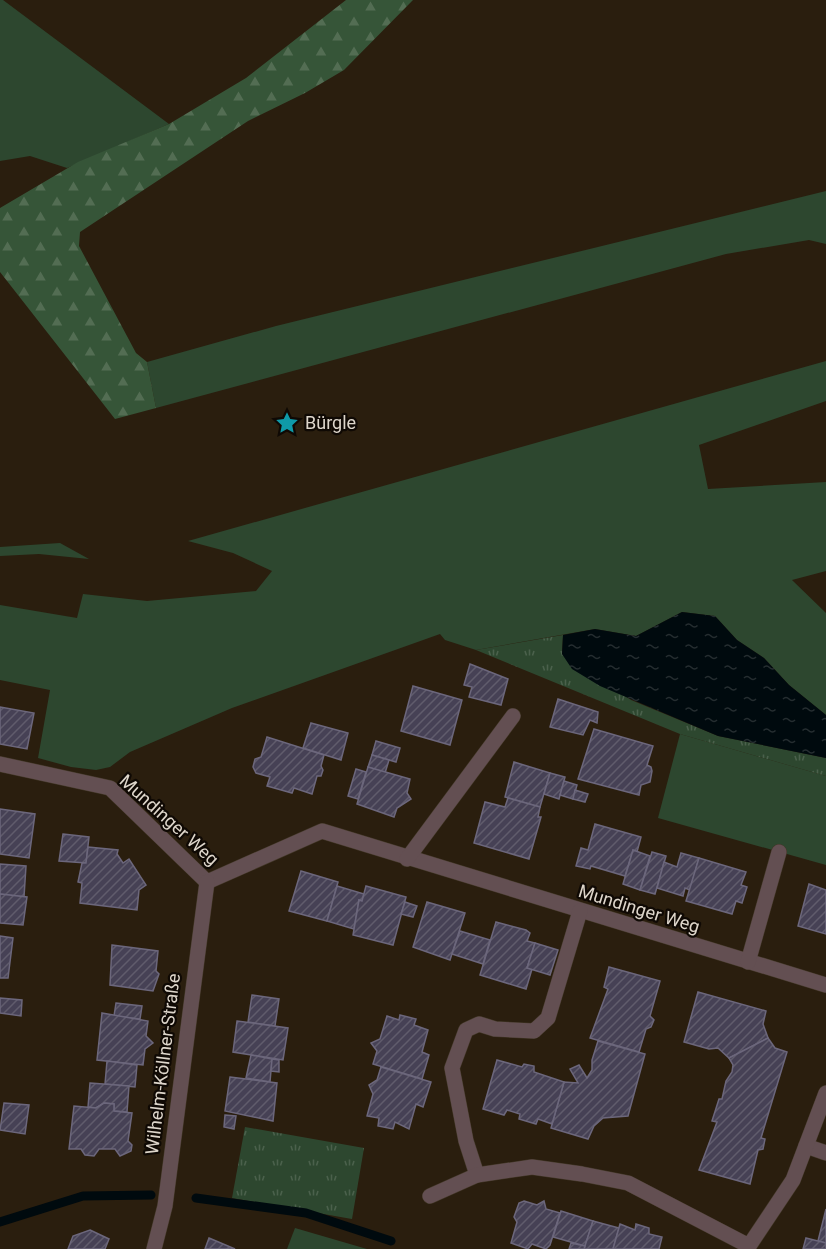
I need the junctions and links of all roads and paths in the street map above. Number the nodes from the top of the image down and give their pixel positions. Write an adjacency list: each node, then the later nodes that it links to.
1 (513, 716): 4 (street)
2 (0, 764): 5 (street, Mundinger Weg)
3 (779, 852): 7 (street)
4 (407, 859): 5 (street, Mundinger Weg); 6 (street, Mundinger Weg)
5 (207, 882): 15 (street, Wilhelm-Köllner-Straße)
6 (580, 911): 7 (street, Mundinger Weg); 12 (street)
7 (748, 962): 8 (street, Mundinger Weg)
8 (826, 985)
9 (826, 1093): 10 (street)
10 (806, 1146): 11 (street); 14 (street)
11 (826, 1153)
12 (477, 1175): 13 (street); 14 (street)
13 (430, 1196)
14 (749, 1248)
15 (154, 1249)

